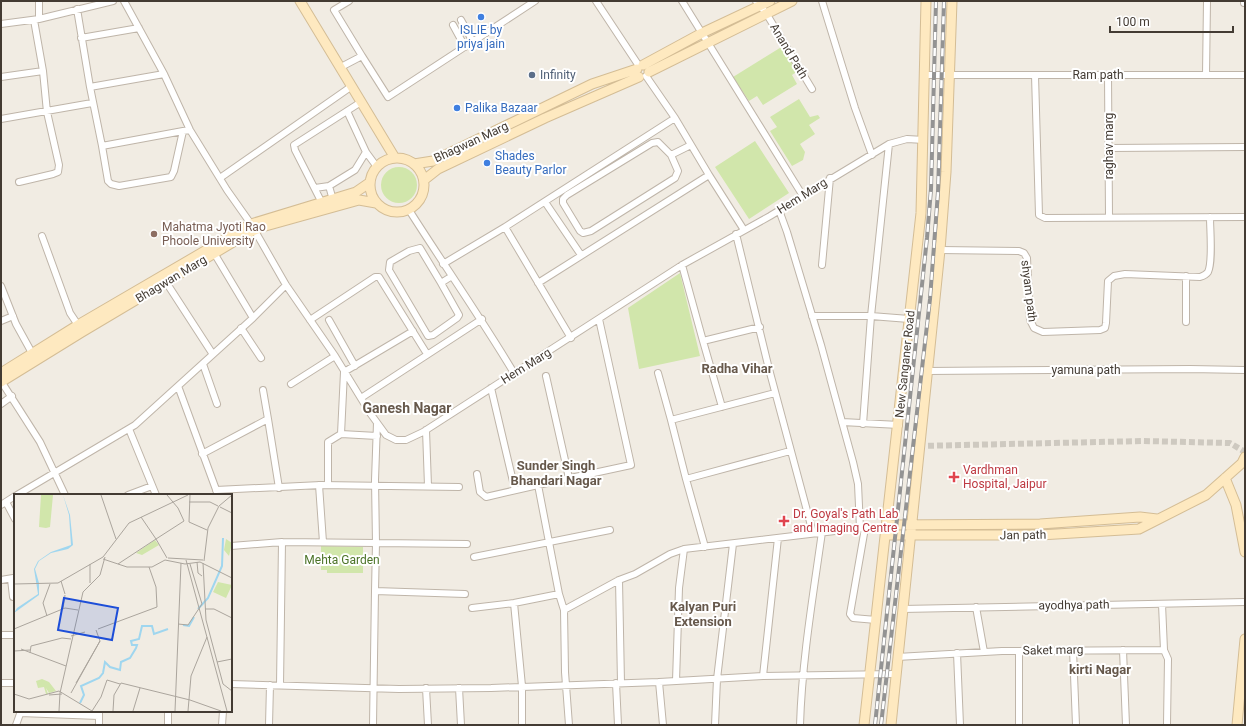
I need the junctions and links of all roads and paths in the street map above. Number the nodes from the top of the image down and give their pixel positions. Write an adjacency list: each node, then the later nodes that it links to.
1 (39, 1): 19 (street)
2 (113, 1): 15 (street)
3 (124, 1): 23 (street, Hem Marg)
4 (300, 1): 30 (street)
5 (349, 1): 29 (street)
6 (535, 1): 26 (street)
7 (596, 1): 32 (street)
8 (682, 1): 24 (street)
9 (770, 1): 16 (street, Bhagwan Marg)
10 (792, 1): 18 (street, Bhagwan Marg)
11 (822, 1): 60 (street)
12 (926, 1): 34 (street, New Sanganer Road)
13 (952, 1): 39 (street, New Sanganer Road)
14 (1207, 1): 37 (street)
15 (91, 3): 17 (street)
16 (758, 3): 18 (street, Anand Path); 24 (street, Bhagwan Marg)
17 (77, 10): 19 (street); 25 (street)
18 (766, 13): 27 (street, Bhagwan Marg); 43 (street, Anand Path)
19 (36, 20): 21 (street); 31 (street)
20 (461, 20): 26 (street)
21 (1, 24)
22 (453, 25): 28 (street)
23 (139, 28): 25 (street); 33 (street, Hem Marg)
24 (702, 33): 27 (street); 32 (street, Bhagwan Marg)
25 (81, 38): 42 (street)
26 (473, 42): 28 (street)
27 (707, 42): 32 (street, Bhagwan Marg); 72 (street)
28 (465, 47): 29 (street)
29 (362, 56): 30 (street)
30 (340, 68): 41 (street)
31 (42, 71): 40 (street); 47 (street)
32 (642, 71): 48 (street); 62 (street, Bhagwan Marg); 67 (street, Bhagwan Marg)
33 (164, 74): 42 (street); 50 (street, Hem Marg)
34 (925, 75): 39 (street, Ram path); 52 (street, New Sanganer Road)
35 (1035, 75): 36 (street, Ram path); 39 (street, Ram path); 79 (street)
36 (1108, 75): 37 (street, Ram path); 57 (street, raghav marg)
37 (1206, 75): 38 (street, Ram path)
38 (1245, 75)
39 (950, 76): 87 (street, New Sanganer Road)
40 (1, 77)
41 (352, 86): 44 (street); 65 (street)
42 (90, 87): 45 (street)
43 (812, 89)
44 (361, 102): 46 (street); 61 (street)
45 (92, 104): 47 (street); 55 (street)
46 (347, 111): 58 (street); 71 (street)
47 (47, 112): 49 (street); 68 (street)
48 (675, 118): 53 (street); 74 (street)
49 (1, 119)
50 (190, 130): 51 (street); 65 (street, Hem Marg)
51 (183, 131): 55 (street); 55 (street)
52 (924, 140): 54 (street, Hem Marg); 106 (street, New Sanganer Road)
53 (691, 144): 59 (street); 64 (street)
54 (890, 144): 60 (street, Hem Marg); 102 (street)
55 (102, 146)
56 (1245, 147): 57 (street)
57 (1109, 148): 79 (street, raghav marg)
58 (366, 152): 63 (street); 70 (street)
59 (671, 155): 59 (street)
60 (872, 155): 66 (street, Hem Marg)
61 (395, 158): 62 (street); 63 (street)
62 (414, 164): 67 (street)
63 (377, 167): 69 (street)
64 (709, 175): 84 (street); 89 (street)
65 (220, 178): 82 (street, Hem Marg)
66 (830, 178): 72 (street, Hem Marg); 92 (street)
67 (424, 180): 77 (street)
68 (19, 182)
69 (370, 183): 73 (street, Bhagwan Marg); 76 (street)
70 (329, 186): 71 (street); 73 (street)
71 (314, 188): 75 (street)
72 (803, 196): 78 (street, Hem Marg)
73 (333, 200): 75 (street, Bhagwan Marg)
74 (545, 202): 83 (street); 89 (street)
75 (322, 203): 82 (street, Bhagwan Marg)
76 (376, 203): 77 (street); 82 (street, Bhagwan Marg)
77 (409, 210): 90 (street)
78 (779, 210): 84 (street, Hem Marg); 101 (street)
79 (1109, 217): 80 (street)
80 (1210, 217): 81 (street); 94 (street, shyam path)
81 (1245, 217)
82 (253, 227): 88 (street, Bhagwan Marg); 95 (street, Bhagwan Marg); 98 (street, Hem Marg)
83 (504, 227): 90 (street); 97 (street)
84 (744, 230): 85 (street, Hem Marg)
85 (736, 234): 91 (street, Hem Marg); 112 (street)
86 (42, 236): 111 (street)
87 (940, 250): 94 (street, shyam path); 125 (street, New Sanganer Road)
88 (214, 253): 95 (street, Bhagwan Marg); 103 (street)
89 (581, 255): 97 (street)
90 (443, 264): 93 (street)
91 (682, 265): 105 (street, Hem Marg); 116 (street)
92 (822, 265)
93 (452, 276): 96 (street); 104 (street)
94 (1186, 276): 110 (street)
95 (164, 279): 111 (street, Bhagwan Marg); 117 (street); 130 (street, Bhagwan Marg)
96 (441, 283): 96 (street)
97 (538, 283): 115 (street)
98 (286, 285): 103 (street); 107 (street, Hem Marg)
99 (1, 286): 100 (street)
100 (13, 316): 109 (street); 118 (street)
101 (812, 316): 102 (street); 143 (street)
102 (871, 316): 106 (street); 145 (street)
103 (253, 318): 113 (street)
104 (482, 319): 119 (street); 127 (street)
105 (599, 319): 115 (street, Hem Marg); 156 (street)
106 (909, 319): 146 (street, New Sanganer Road)
107 (310, 320): 114 (street); 120 (street, Hem Marg)
108 (329, 320): 123 (street)
109 (1, 321)
110 (1186, 322)
111 (78, 325): 118 (street, Bhagwan Marg)
112 (760, 327): 116 (street); 135 (street)
113 (241, 328): 117 (street); 121 (street)
114 (413, 331): 119 (street); 123 (street)
115 (571, 338): 127 (street, Hem Marg)
116 (703, 341): 140 (street)
117 (212, 353): 122 (street)
118 (32, 354): 130 (street, Bhagwan Marg)
119 (427, 354): 137 (street)
120 (335, 356): 126 (street, Hem Marg); 131 (street)
121 (261, 358)
122 (203, 364): 132 (street); 139 (street)
123 (355, 366): 126 (street)
124 (1245, 370): 125 (street, yamuna path)
125 (927, 371): 177 (street, New Sanganer Road)
126 (344, 372): 137 (street, Hem Marg); 149 (street)
127 (514, 373): 133 (street, Hem Marg)
128 (658, 373): 142 (street)
129 (546, 376): 156 (street)
130 (1, 379): 136 (street)
131 (291, 384)
132 (178, 386): 147 (street); 152 (street)
133 (491, 388): 148 (street, Hem Marg); 167 (street)
134 (263, 390): 141 (street)
135 (775, 393): 140 (street); 151 (street)
136 (12, 396): 138 (street); 154 (street)
137 (361, 398): 144 (street, Hem Marg)
138 (1, 404)
139 (217, 404)
140 (722, 407): 142 (street)
141 (268, 419): 152 (street); 166 (street)
142 (671, 420): 158 (street)
143 (842, 422): 145 (street); 179 (street)
144 (377, 423): 148 (street, Hem Marg); 150 (street)
145 (863, 424): 146 (street)
146 (899, 425): 181 (street, New Sanganer Road)
147 (129, 429): 154 (street); 162 (street)
148 (426, 430): 163 (street)
149 (341, 434): 150 (street); 160 (street)
150 (376, 436): 161 (street)
151 (790, 452): 158 (street); 183 (street)
152 (202, 454): 168 (street)
153 (1244, 461): 157 (street, Jan path)
154 (53, 472): 169 (street); 170 (street)
155 (477, 474): 167 (street)
156 (569, 478): 164 (street)
157 (1225, 478): 176 (street, Jan path); 178 (street)
158 (686, 479): 193 (street)
159 (319, 485): 160 (street); 166 (street); 187 (street)
160 (328, 485): 161 (street)
161 (375, 485): 163 (street); 189 (street)
162 (152, 486): 171 (street); 172 (street)
163 (428, 486): 165 (street)
164 (538, 486): 167 (street); 188 (street)
165 (459, 487)
166 (280, 488): 168 (street)
167 (515, 490)
168 (217, 492)
169 (19, 494)
170 (64, 494)
171 (131, 494)
172 (156, 494)
173 (14, 497): 174 (street)
174 (3, 503): 175 (street)
175 (14, 518)
176 (1158, 519): 177 (street, Jan path); 184 (street, Jan path)
177 (912, 526): 181 (street, Jan path); 184 (street, New Sanganer Road)
178 (1242, 526): 195 (street)
179 (862, 528): 181 (street); 182 (street); 211 (street)
180 (610, 530): 188 (street)
181 (886, 530): 184 (street, Jan path); 211 (street, New Sanganer Road)
182 (822, 532): 183 (street); 224 (street)
183 (813, 533): 185 (street)
184 (910, 536): 209 (street, New Sanganer Road)
185 (778, 538): 191 (street); 225 (street)
186 (282, 542): 187 (street); 192 (street); 236 (street)
187 (323, 542): 189 (street)
188 (550, 542): 196 (street); 202 (street)
189 (376, 543): 190 (street); 200 (street)
190 (467, 544)
191 (733, 544): 193 (street); 226 (street)
192 (232, 546)
193 (705, 547): 194 (street)
194 (684, 549): 199 (street); 227 (street)
195 (1245, 552)
196 (474, 558)
197 (13, 578): 198 (street); 203 (street)
198 (1, 580)
199 (619, 580): 210 (street); 231 (street)
200 (375, 591): 201 (street); 238 (street)
201 (465, 594)
202 (559, 594): 205 (street); 210 (street)
203 (13, 597)
204 (1245, 602): 206 (street, ayodhya path)
205 (514, 603): 208 (street); 237 (street)
206 (1162, 604): 207 (street, ayodhya path); 217 (street)
207 (976, 607): 209 (street, ayodhya path); 219 (street)
208 (472, 608)
209 (902, 609): 221 (street, New Sanganer Road)
210 (564, 610): 234 (street)
211 (876, 620): 222 (street, New Sanganer Road)
212 (1, 635): 213 (street)
213 (14, 636)
214 (1245, 638): 232 (street)
215 (1073, 650): 216 (street, Saket marg); 218 (street, Saket marg); 264 (street)
216 (1123, 650): 217 (street, Saket marg); 265 (street)
217 (1164, 650): 245 (street)
218 (1019, 651): 219 (street, Saket marg); 263 (street)
219 (984, 652): 220 (street, Saket marg)
220 (957, 653): 221 (street, Saket marg); 262 (street)
221 (897, 657): 223 (street, New Sanganer Road)
222 (870, 674): 223 (street); 224 (street); 260 (street, New Sanganer Road)
223 (895, 674): 261 (street, New Sanganer Road)
224 (803, 675): 225 (street); 259 (street)
225 (763, 676): 226 (street)
226 (717, 679): 227 (street); 258 (street)
227 (676, 681): 228 (street)
228 (659, 682): 231 (street); 257 (street)
229 (1, 683): 230 (street)
230 (14, 683)
231 (618, 683): 234 (street); 256 (street)
232 (1243, 683): 266 (street)
233 (232, 684): 235 (street)
234 (566, 684): 237 (street); 255 (street)
235 (270, 685): 236 (street); 250 (street)
236 (280, 685): 238 (street)
237 (522, 686): 240 (street); 254 (street)
238 (374, 688): 239 (street); 251 (street)
239 (426, 688): 240 (street); 252 (street)
240 (459, 688): 253 (street)
241 (20, 712): 244 (street); 246 (street)
242 (168, 712): 248 (street)
243 (222, 712): 249 (street)
244 (99, 714): 247 (street)
245 (1167, 724)
246 (16, 725)
247 (99, 725)
248 (168, 725)
249 (222, 725)
250 (269, 725)
251 (373, 725)
252 (428, 725)
253 (461, 725)
254 (522, 725)
255 (569, 725)
256 (618, 725)
257 (663, 725)
258 (715, 725)
259 (800, 725)
260 (864, 725)
261 (891, 725)
262 (960, 725)
263 (1019, 725)
264 (1076, 725)
265 (1126, 725)
266 (1237, 725)

